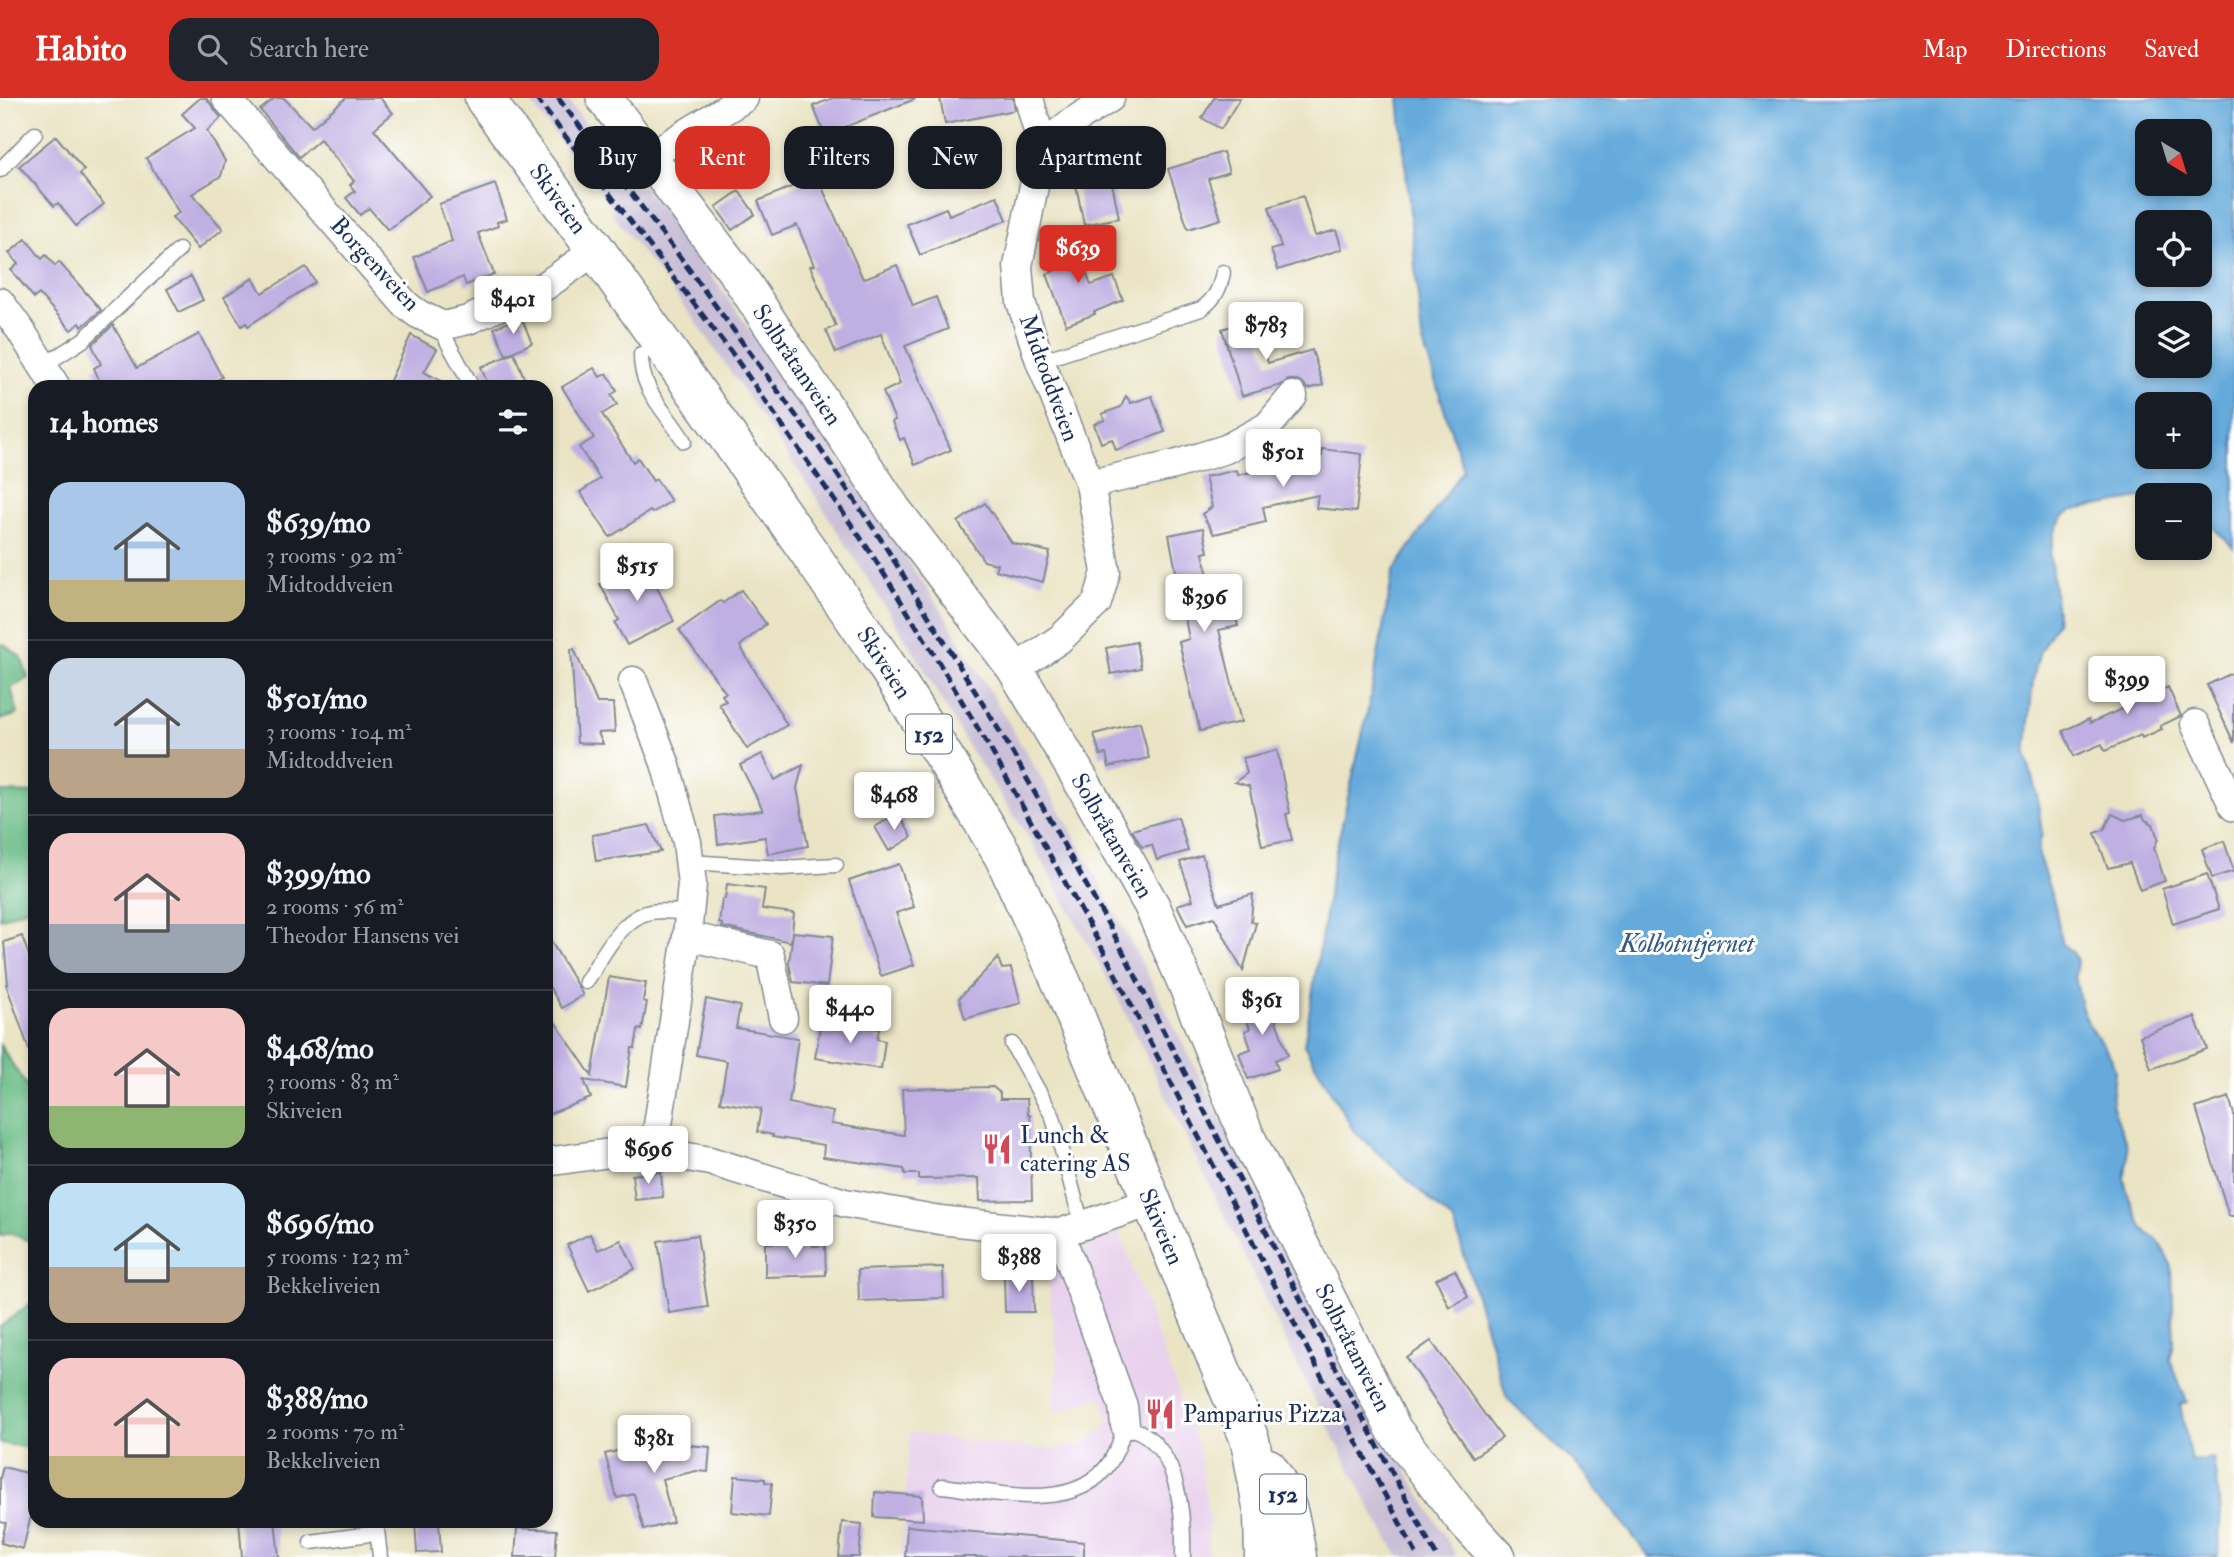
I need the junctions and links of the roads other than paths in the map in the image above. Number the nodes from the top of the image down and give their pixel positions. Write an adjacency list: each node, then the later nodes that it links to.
1 (226, 98): 19 (street, Borgenveien)
2 (484, 98): 16 (main road, Skiveien / 152)
3 (604, 98): 7 (street, Solbråtanveien)
4 (744, 98): 11 (street)
5 (1029, 98): 8 (street, Midtoddveien)
6 (1110, 98): 9 (street)
7 (625, 126)
8 (1037, 126)
9 (1067, 126)
10 (35, 134): 12 (lane)
11 (661, 149)
12 (0, 170)
13 (661, 174): 27 (street, Solbråtanveien)
14 (1033, 189): 21 (street, Midtoddveien)
15 (179, 250): 22 (lane)
16 (596, 250): 19 (street, Borgenveien); 39 (main road, Skiveien / 152)
17 (1223, 272): 21 (lane)
18 (0, 302): 22 (street)
19 (443, 326): 23 (lane)
20 (641, 354): 25 (lane)
21 (1040, 361): 26 (street, Midtoddveien)
22 (50, 376)
23 (468, 380)
24 (1293, 396): 26 (street)
25 (684, 441)
26 (1090, 484): 27 (street, Midtoddveien)
27 (1015, 669): 51 (street, Solbråtanveien)
28 (634, 681): 31 (street)
29 (2195, 724): 30 (street)
30 (2234, 807)
31 (690, 862): 32 (lane); 33 (street)
32 (836, 865)
33 (688, 924): 34 (lane); 35 (street); 37 (street)
34 (586, 982)
35 (783, 1018)
36 (1012, 1044): 40 (lane)
37 (654, 1152): 38 (street); 40 (street)
38 (553, 1161)
39 (1151, 1202): 40 (street); 42 (main road, Skiveien / 152)
40 (1071, 1229): 41 (street)
41 (1125, 1425): 43 (lane); 48 (lane)
42 (1250, 1440): 49 (main road, Skiveien / 152); 50 (main road, Skiveien / 152)
43 (942, 1486)
44 (373, 1528): 46 (lane)
45 (377, 1528): 47 (lane)
46 (311, 1542)
47 (380, 1557)
48 (1183, 1557)
49 (1264, 1557)
50 (1297, 1557)
51 (1497, 1557)

